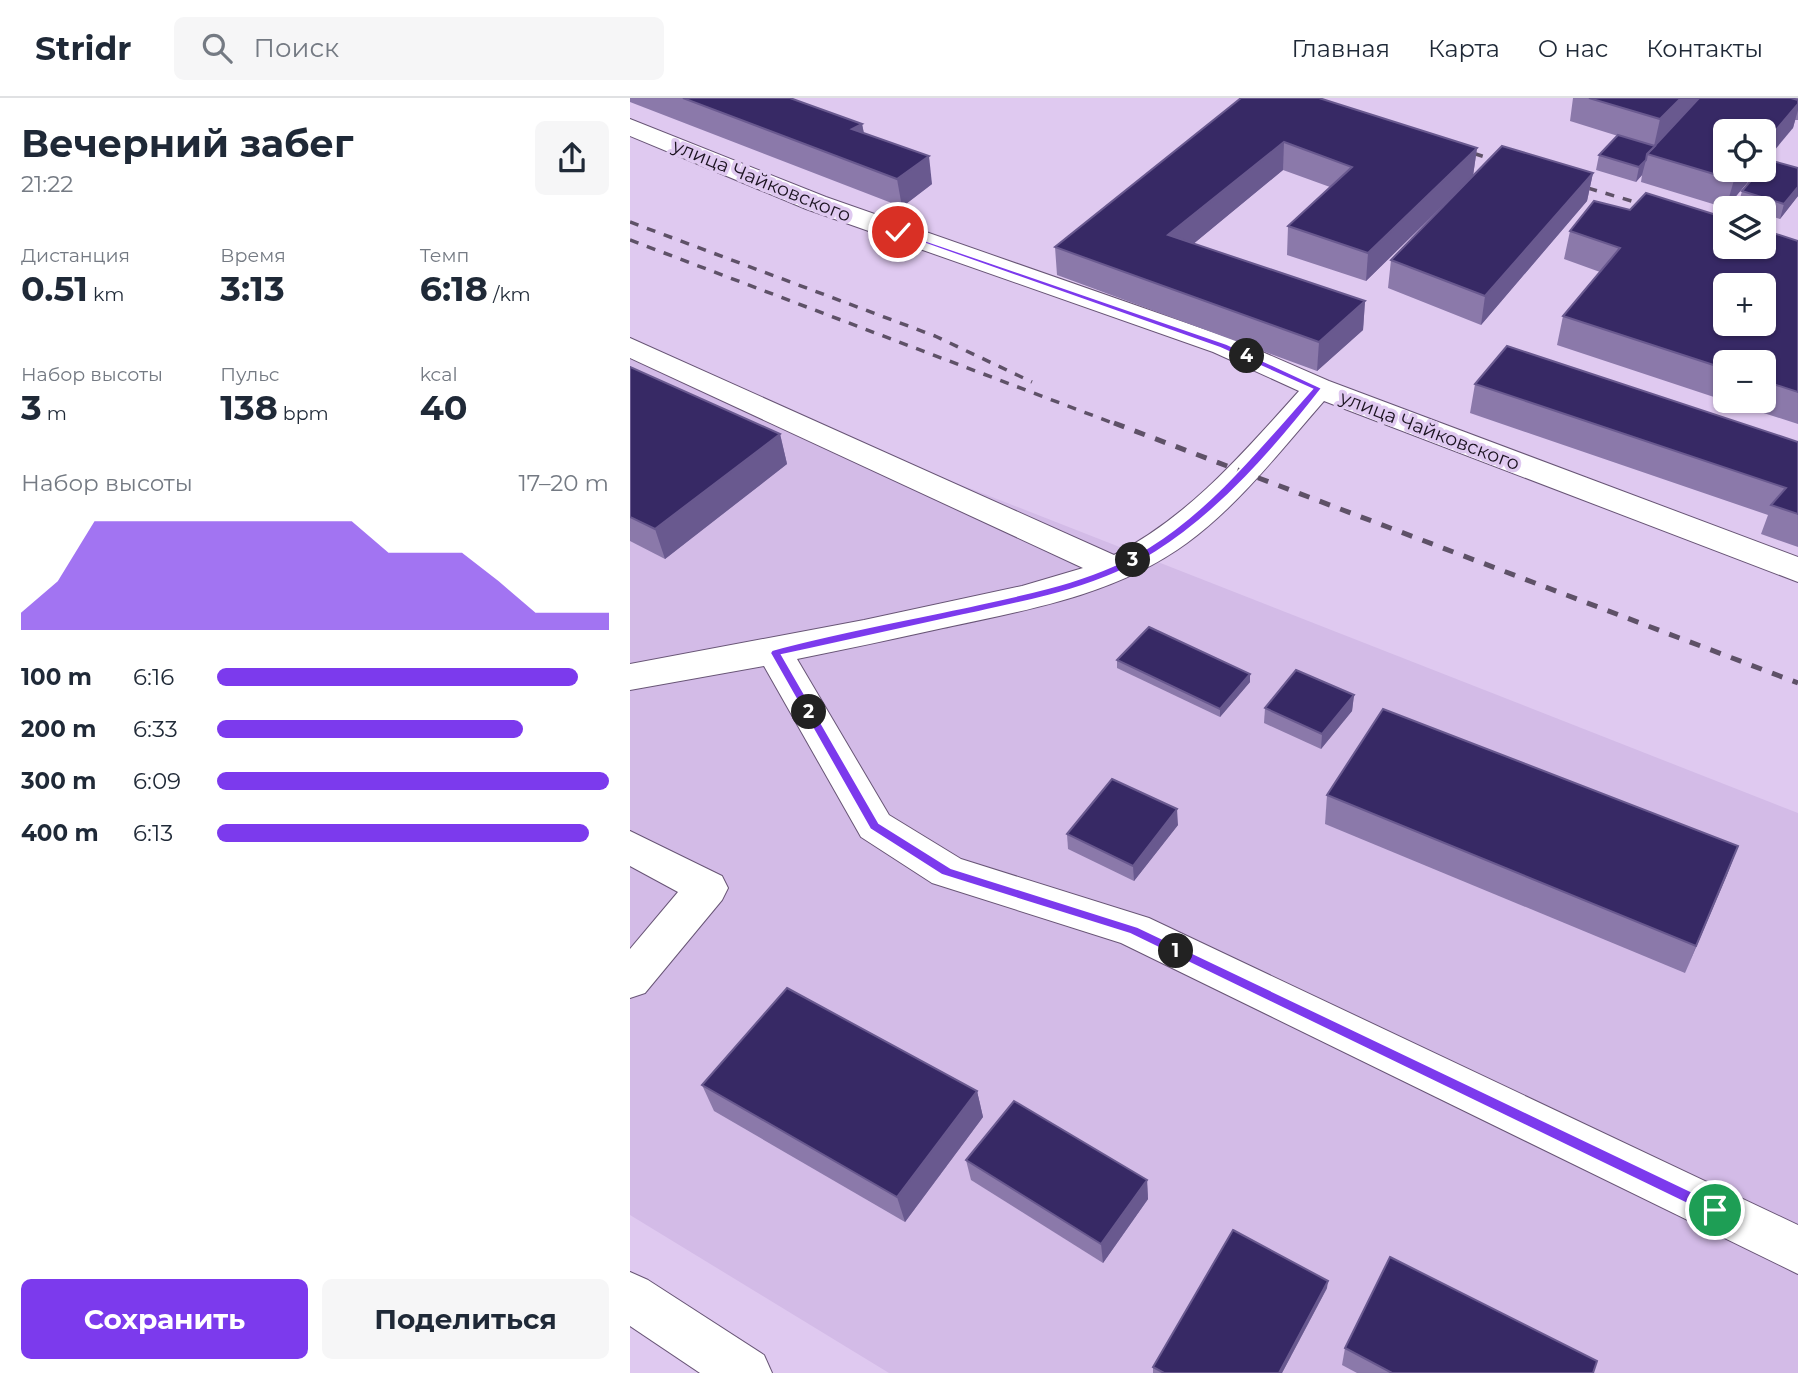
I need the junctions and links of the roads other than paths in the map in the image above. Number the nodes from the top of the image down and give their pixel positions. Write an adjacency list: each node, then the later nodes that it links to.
1 (630, 127): 3 (street, улица Чайковского)
2 (630, 347): 4 (street)
3 (1318, 388): 4 (street); 5 (street, улица Чайковского)
4 (1114, 569): 6 (street)
5 (1798, 570)
6 (775, 653): 7 (street); 10 (street)
7 (630, 677)
8 (630, 848): 9 (street)
9 (630, 980)
10 (1798, 1250)
11 (630, 1297): 12 (street)
12 (746, 1373)

